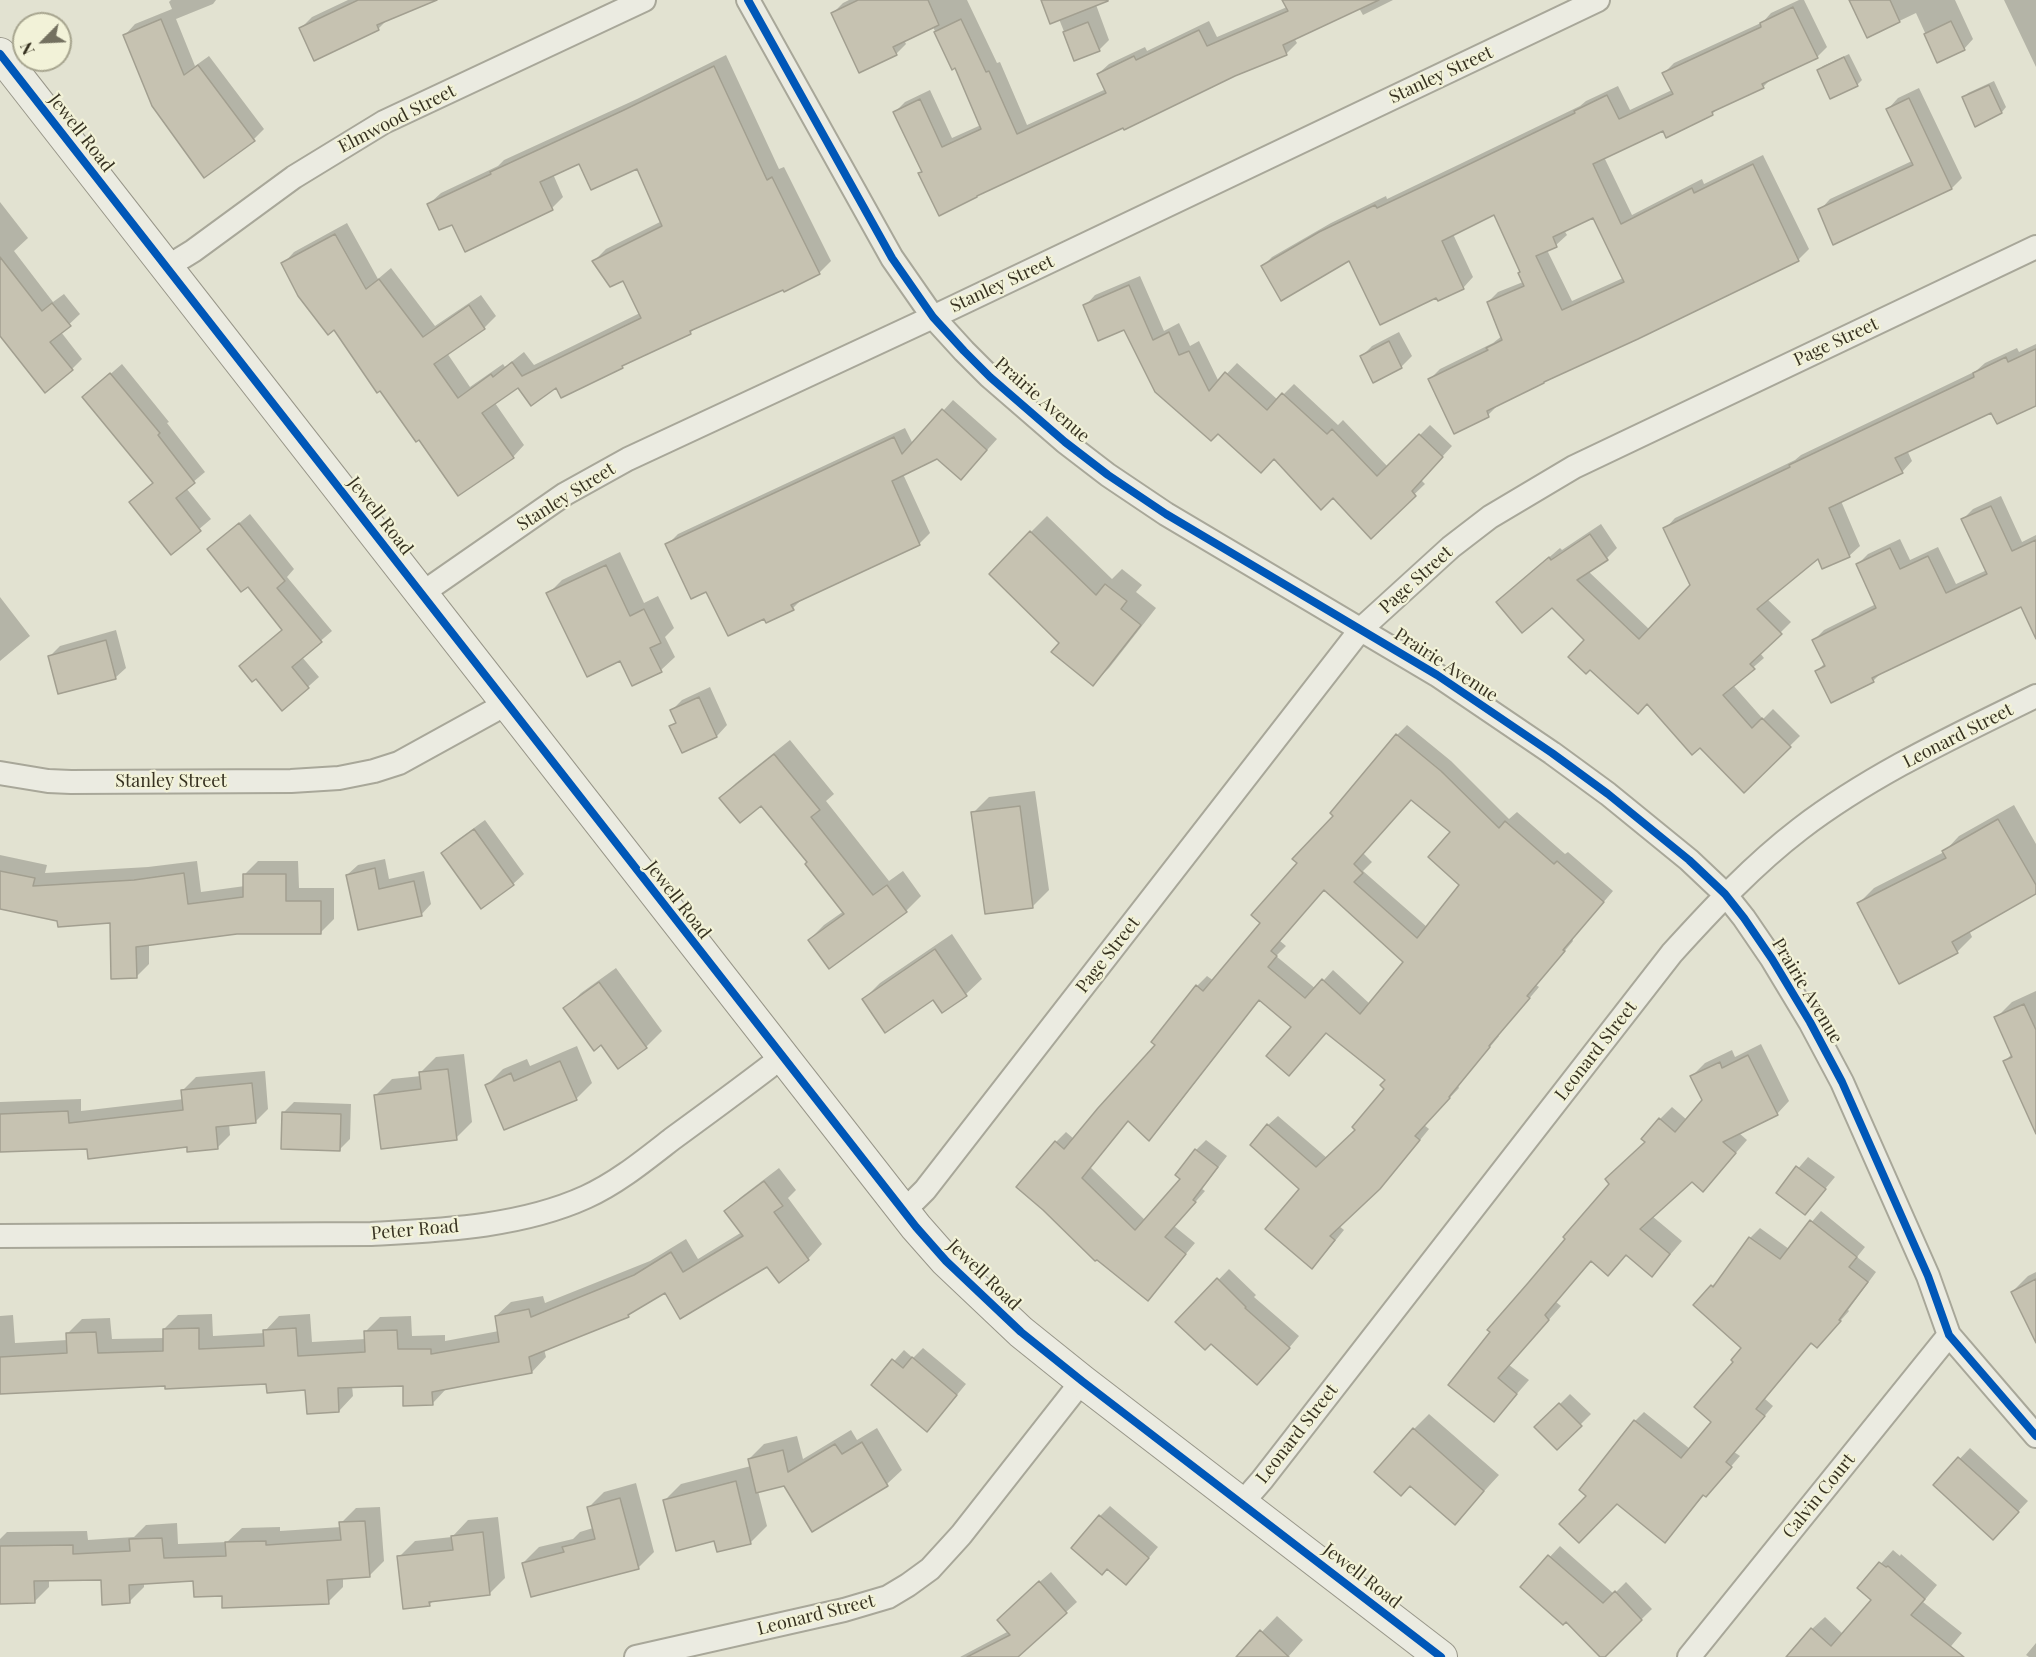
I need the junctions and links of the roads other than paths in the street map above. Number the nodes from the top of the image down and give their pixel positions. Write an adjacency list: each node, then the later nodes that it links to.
1 (644, 0): 6 (street, Elmwood Street)
2 (748, 0): 7 (street, Prairie Avenue)
3 (1598, 0): 7 (street, Stanley Street)
4 (0, 54): 6 (street, Jewell Road)
5 (2036, 247): 9 (street, Page Street)
6 (167, 267): 8 (street, Jewell Road)
7 (933, 316): 8 (street, Stanley Street); 9 (street, Prairie Avenue)
8 (421, 594): 11 (street, Jewell Road)
9 (1361, 629): 13 (street, Prairie Avenue); 15 (street, Page Street)
10 (2036, 696): 13 (street, Leonard Street)
11 (506, 704): 12 (street, Stanley Street); 14 (street, Jewell Road)
12 (0, 773)
13 (1725, 894): 17 (street, Prairie Avenue); 20 (street, Leonard Street)
14 (782, 1058): 15 (street, Jewell Road); 16 (street, Peter Road)
15 (903, 1212): 18 (street, Jewell Road)
16 (0, 1236)
17 (1950, 1335): 19 (street, Prairie Avenue); 23 (street, Calvin Court)
18 (1082, 1381): 20 (street, Jewell Road); 21 (street, Leonard Street)
19 (2035, 1434)
20 (1242, 1503): 22 (street, Jewell Road)
21 (636, 1657)
22 (1441, 1657)
23 (1689, 1657)

